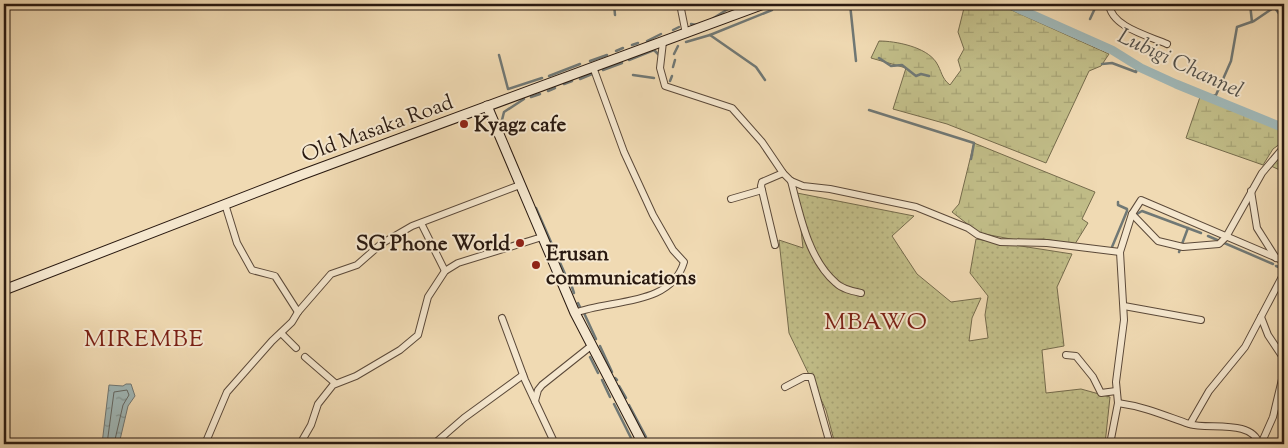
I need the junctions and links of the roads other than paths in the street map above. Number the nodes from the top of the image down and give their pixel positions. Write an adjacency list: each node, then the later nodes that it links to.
1 (680, 4): 4 (street)
2 (764, 4): 4 (main road, Old Masaka Road)
3 (1110, 4): 6 (street)
4 (686, 34): 5 (main road, Old Masaka Road)
5 (663, 42): 7 (main road, Old Masaka Road); 10 (street)
6 (1167, 44)
7 (593, 67): 8 (main road, Old Masaka Road); 31 (street)
8 (487, 106): 12 (main road); 16 (main road, Old Masaka Road)
9 (1284, 147): 14 (street)
10 (783, 173): 11 (street); 13 (street)
11 (791, 181): 22 (street); 28 (street)
12 (520, 185): 18 (street); 19 (main road)
13 (762, 190): 15 (street); 21 (street)
14 (1251, 191): 20 (street); 23 (street)
15 (730, 199)
16 (226, 204): 27 (main road, Old Masaka Road); 30 (street)
17 (1132, 214): 20 (street); 20 (street); 22 (street)
18 (421, 223): 25 (street); 30 (street)
19 (542, 236): 25 (street); 31 (main road)
20 (1226, 237): 23 (street)
21 (775, 245)
22 (1120, 252): 29 (street)
23 (1276, 258): 24 (street)
24 (1284, 261)
25 (445, 271): 43 (street)
26 (1284, 273): 32 (street)
27 (4, 290)
28 (860, 294)
29 (1124, 306): 34 (street); 45 (street)
30 (298, 312): 35 (street)
31 (575, 313): 36 (main road)
32 (1261, 317): 40 (street); 48 (street)
33 (502, 318): 42 (street)
34 (1201, 320)
35 (281, 333): 37 (street); 49 (street)
36 (591, 346): 46 (street); 53 (main road)
37 (296, 348)
38 (1066, 355): 45 (street)
39 (305, 357): 43 (street)
40 (1284, 359)
41 (1284, 371): 56 (street)
42 (523, 375): 46 (street); 51 (street)
43 (335, 383): 50 (street)
44 (785, 387): 54 (street)
45 (1116, 391): 47 (street)
46 (535, 401): 52 (street)
47 (1118, 403): 48 (street); 55 (street)
48 (1190, 424): 56 (street)
49 (205, 444)
50 (300, 444)
51 (434, 444)
52 (555, 444)
53 (643, 444)
54 (830, 444)
55 (1110, 444)
56 (1260, 444)

